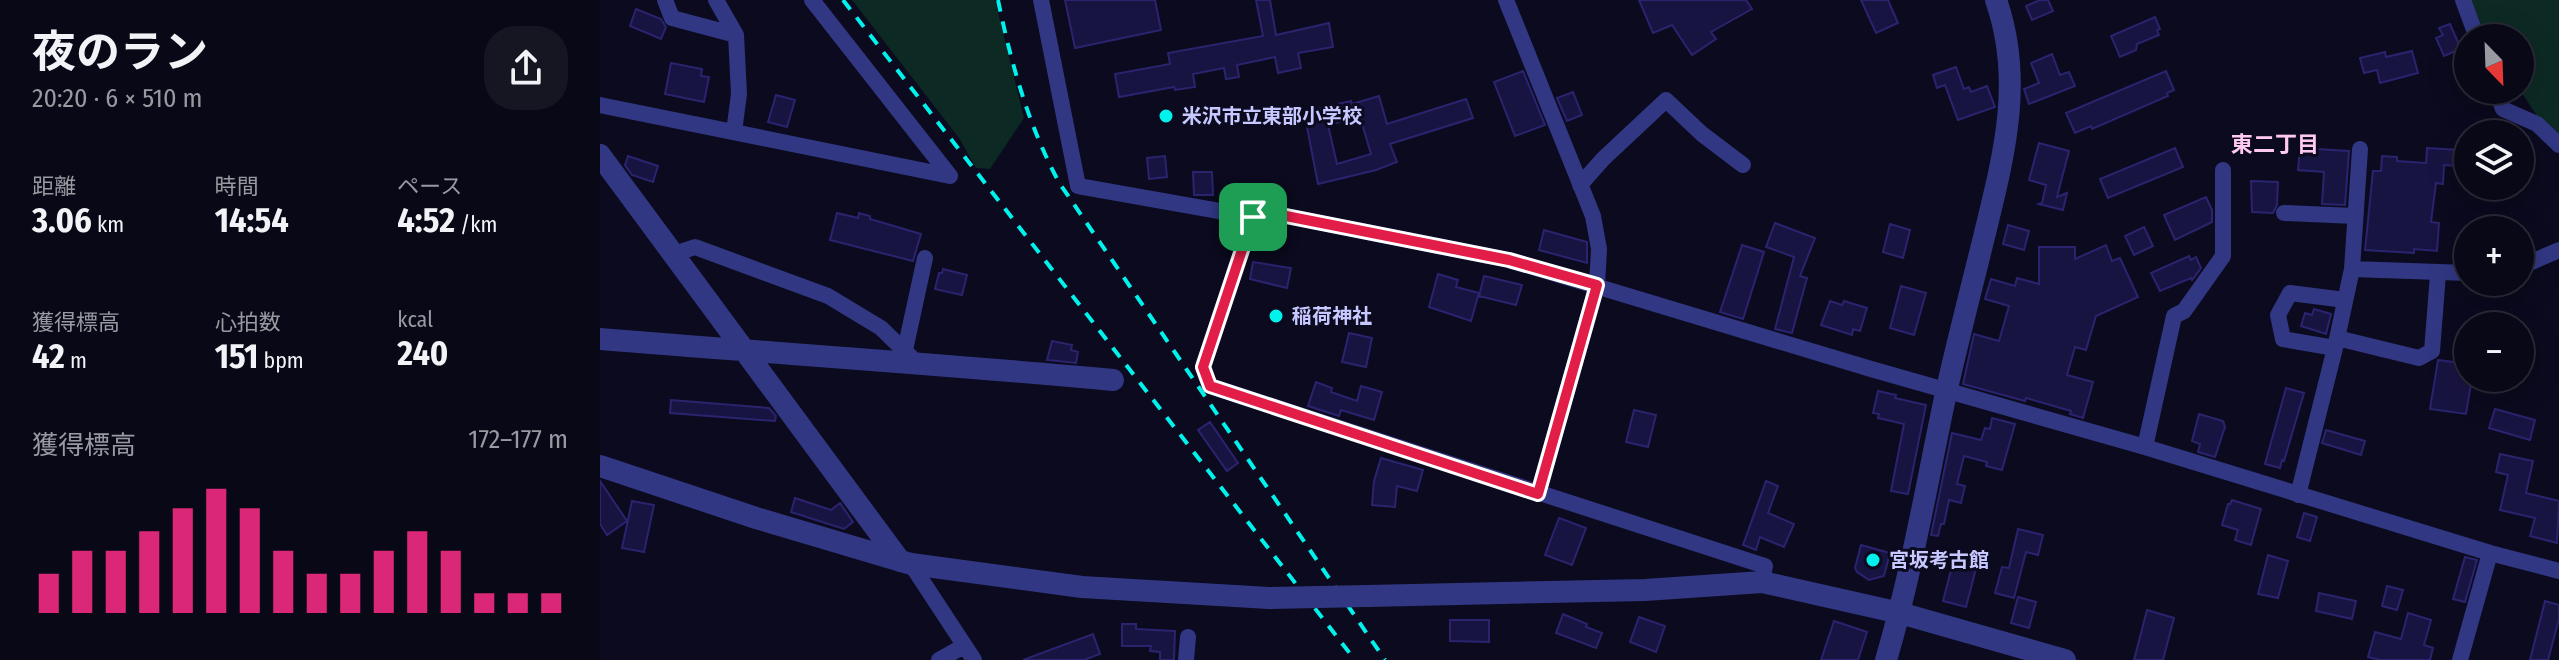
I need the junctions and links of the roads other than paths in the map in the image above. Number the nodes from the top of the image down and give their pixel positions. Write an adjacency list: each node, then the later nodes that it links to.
1 (665, 0): 9 (street)
2 (716, 0): 9 (street)
3 (812, 0): 12 (street)
4 (1041, 0): 21 (street)
5 (1506, 0): 18 (street)
6 (1996, 0): 36 (street)
7 (2463, 0): 8 (street)
8 (2472, 24)
9 (736, 35): 12 (street)
10 (2501, 104): 13 (street)
11 (600, 105): 12 (street)
12 (734, 132)
13 (2559, 145)
14 (2360, 149): 20 (street)
15 (600, 155): 23 (street)
16 (1743, 165): 18 (street)
17 (2223, 170): 37 (street)
18 (1580, 185): 29 (street)
19 (2284, 213): 20 (street)
20 (2355, 216): 26 (street)
21 (1253, 217): 29 (street); 39 (street)
22 (2559, 250): 25 (street)
23 (674, 254): 33 (street); 34 (street)
24 (925, 258): 34 (street)
25 (2534, 261)
26 (2352, 269): 28 (street); 30 (street)
27 (2454, 273): 28 (street)
28 (2438, 274): 32 (street)
29 (1597, 285): 36 (street); 39 (street)
30 (2345, 300): 32 (street); 32 (street)
31 (600, 339): 33 (street)
32 (2336, 343): 40 (street)
33 (747, 351): 34 (street); 42 (street)
34 (911, 356): 35 (street)
35 (1113, 380)
36 (1947, 390): 37 (street); 45 (street)
37 (2145, 447): 40 (street)
38 (600, 466): 42 (street)
39 (1538, 494): 44 (street)
40 (2298, 495): 41 (street)
41 (2490, 553): 43 (street); 52 (street)
42 (906, 562): 44 (street, bridge); 47 (street)
43 (2559, 571)
44 (1762, 582): 45 (street)
45 (1900, 613): 50 (street); 51 (street)
46 (1188, 637): 49 (street)
47 (969, 653): 48 (street)
48 (939, 660)
49 (1186, 660)
50 (1886, 660)
51 (2065, 660)
52 (2460, 660)

